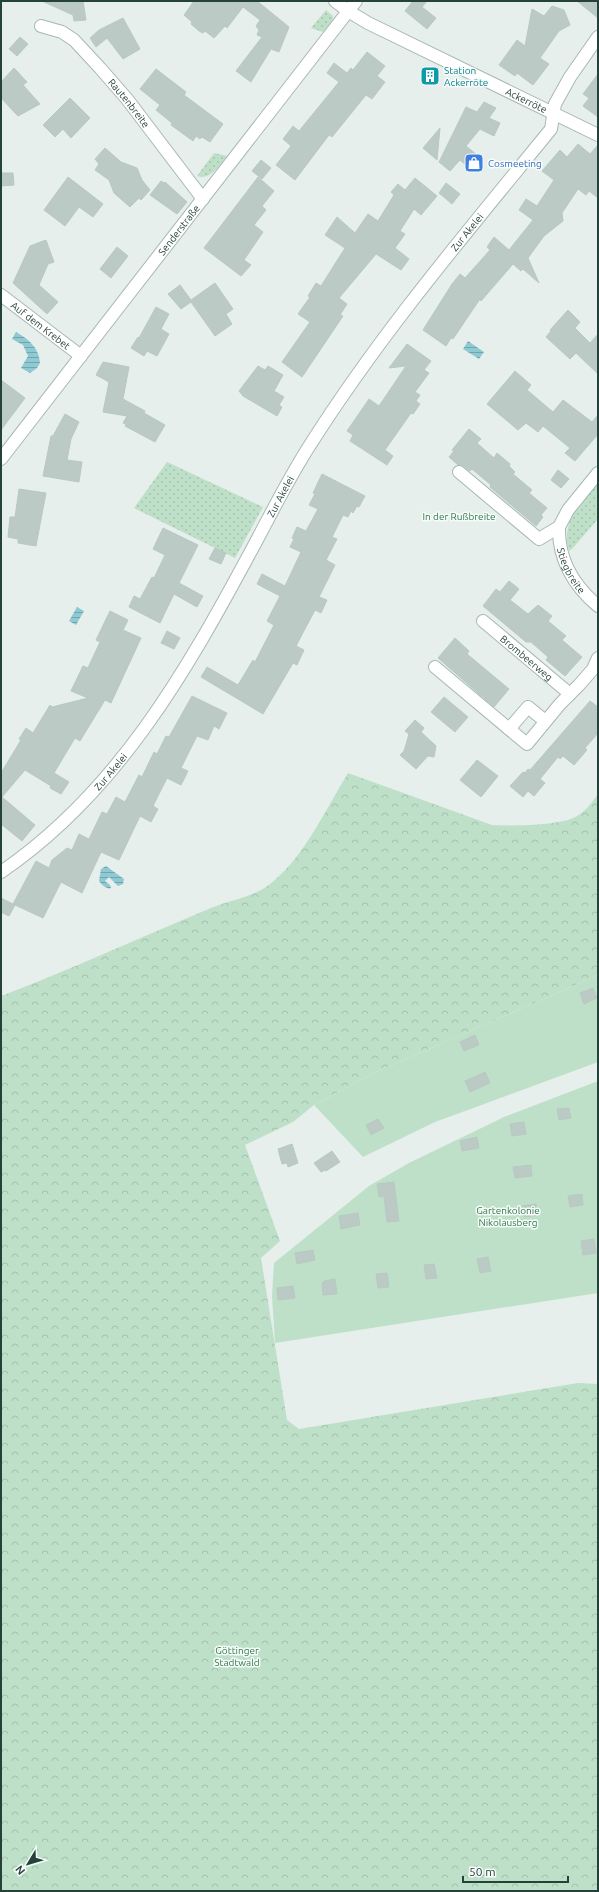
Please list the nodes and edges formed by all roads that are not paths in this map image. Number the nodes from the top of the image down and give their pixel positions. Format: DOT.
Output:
graph roads {
  1 [pos="335,1"];
  2 [pos="356,1"];
  3 [pos="348,11"];
  4 [pos="41,26"];
  5 [pos="598,37"];
  6 [pos="552,113"];
  7 [pos="598,135"];
  8 [pos="203,199"];
  9 [pos="1,295"];
  10 [pos="81,356"];
  11 [pos="1,459"];
  12 [pos="459,472"];
  13 [pos="598,473"];
  14 [pos="559,527"];
  15 [pos="598,606"];
  16 [pos="483,621"];
  17 [pos="598,658"];
  18 [pos="435,667"];
  19 [pos="570,694"];
  20 [pos="545,721"];
  21 [pos="509,729"];
  22 [pos="1,872"];
  1 -- 3 [label="street, Ackerröte"];
  2 -- 3 [label="street, Senderstraße"];
  3 -- 6 [label="street, Ackerröte"];
  3 -- 8 [label="street, Senderstraße"];
  4 -- 8 [label="street, Rautenbreite"];
  5 -- 6 [label="street, Zur Akelei"];
  6 -- 7 [label="street, Ackerröte"];
  6 -- 22 [label="street, Zur Akelei"];
  8 -- 10 [label="street, Senderstraße"];
  9 -- 10 [label="street, Auf dem Krebet"];
  10 -- 11 [label="street, Senderstraße"];
  12 -- 14 [label="street"];
  13 -- 14 [label="street"];
  14 -- 15 [label="street, Stiegbreite"];
  16 -- 19 [label="street, Brombeerweg"];
  17 -- 19 [label="street"];
  18 -- 21 [label="street"];
  19 -- 20 [label="street"];
  20 -- 21 [label="street"];
  20 -- 21 [label="street"];
}
